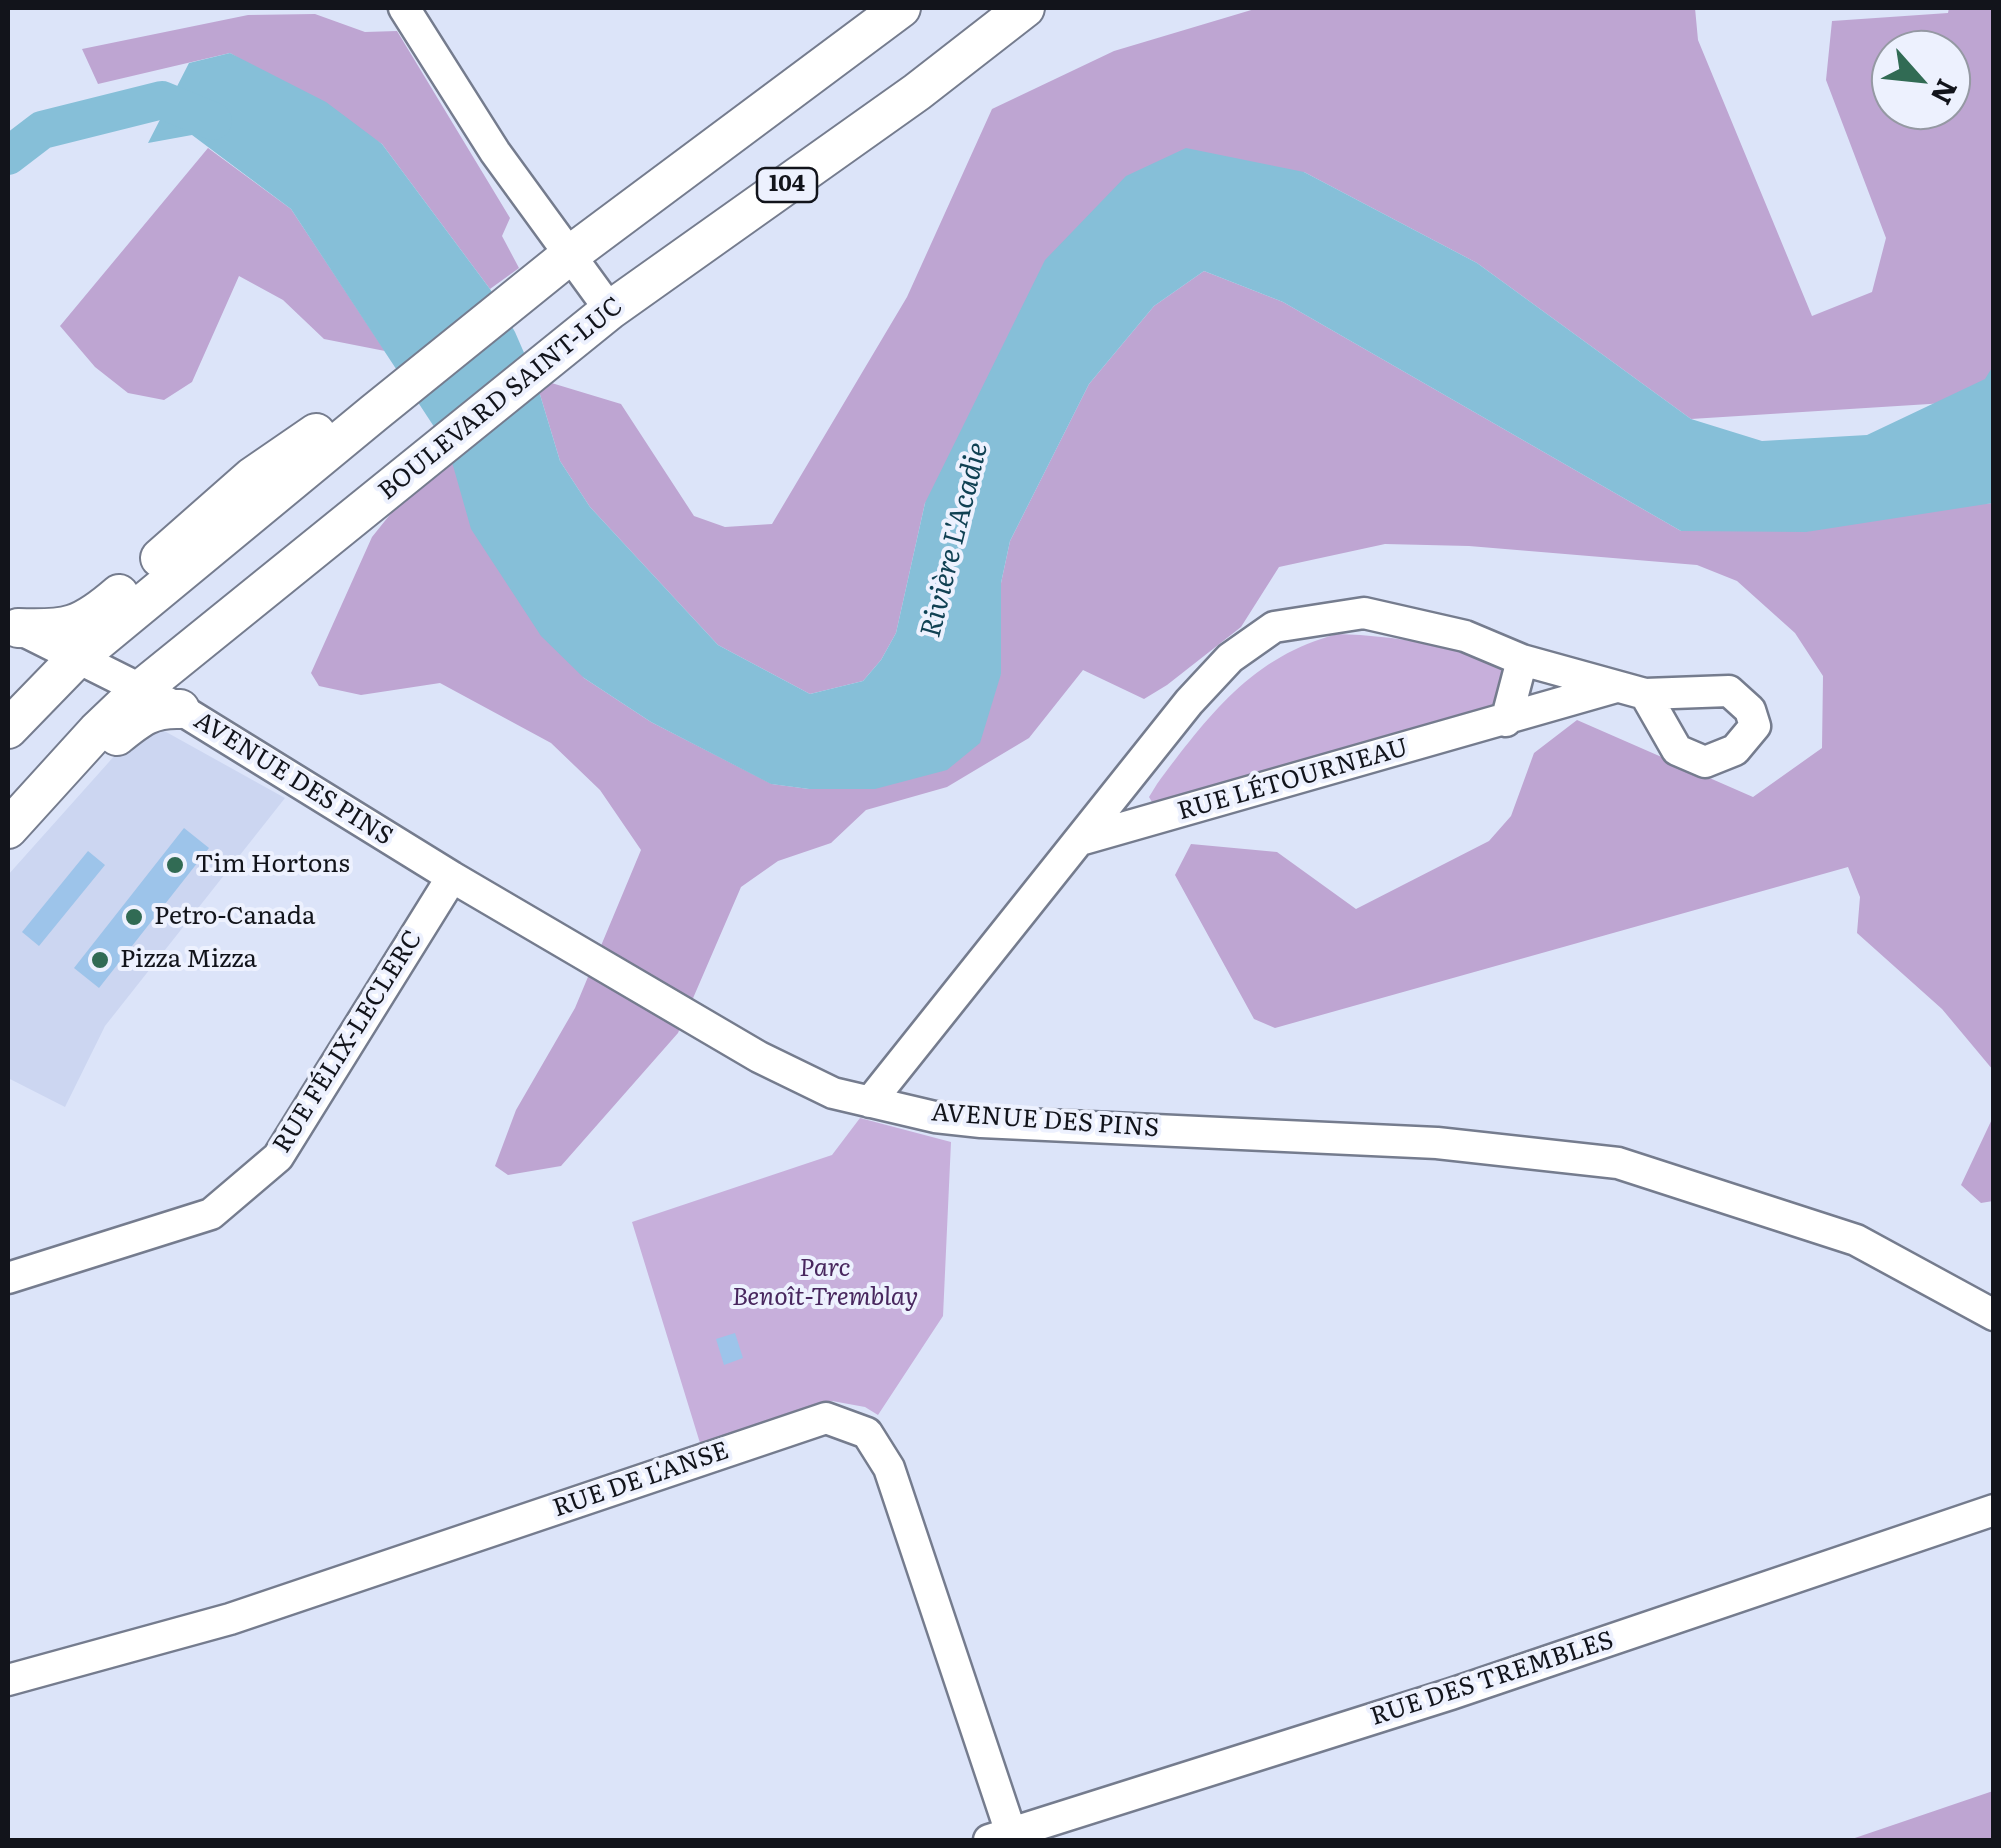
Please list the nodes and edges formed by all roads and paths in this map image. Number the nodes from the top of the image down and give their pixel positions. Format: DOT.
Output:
graph roads {
  1 [pos="404,8"];
  2 [pos="901,8"];
  3 [pos="1026,8"];
  4 [pos="571,254"];
  5 [pos="610,310"];
  6 [pos="374,413"];
  7 [pos="13,624"];
  8 [pos="1522,660"];
  9 [pos="108,675"];
  10 [pos="180,709"];
  11 [pos="1506,720"];
  12 [pos="8,729"];
  13 [pos="8,797"];
  14 [pos="8,829"];
  15 [pos="1080,840"];
  16 [pos="8,856"];
  17 [pos="452,878"];
  18 [pos="870,1102"];
  19 [pos="8,1278"];
  20 [pos="1994,1314"];
  21 [pos="1994,1510"];
  22 [pos="8,1680"];
  23 [pos="1000,1837"];
  1 -- 4 [label="street"];
  2 -- 4 [label="main road"];
  3 -- 5 [label="main road, BOULEVARD SAINT-LUC / 104"];
  4 -- 5 [label="street"];
  4 -- 6 [label="main road"];
  5 -- 9 [label="main road, BOULEVARD SAINT-LUC / 104"];
  6 -- 7 [label="main road"];
  6 -- 9 [label="main road"];
  7 -- 9 [label="street, AVENUE DES PINS"];
  8 -- 11 [label="street"];
  8 -- 11 [label="street, RUE LÉTOURNEAU"];
  8 -- 15 [label="street, RUE LÉTOURNEAU"];
  9 -- 10 [label="street, AVENUE DES PINS"];
  9 -- 12 [label="main road, BOULEVARD SAINT-LUC / 104"];
  9 -- 13 [label="main road"];
  9 -- 14 [label="main road, BOULEVARD SAINT-LUC / 104"];
  10 -- 16 [label="main road"];
  10 -- 17 [label="street, AVENUE DES PINS"];
  11 -- 15 [label="street, RUE LÉTOURNEAU"];
  15 -- 18 [label="street, RUE LÉTOURNEAU"];
  17 -- 18 [label="street, AVENUE DES PINS"];
  17 -- 19 [label="street, RUE FÉLIX-LECLERC"];
  18 -- 20 [label="street, AVENUE DES PINS"];
  21 -- 23 [label="street, RUE DES TREMBLES"];
  22 -- 23 [label="street, RUE DE L'ANSE"];
}
